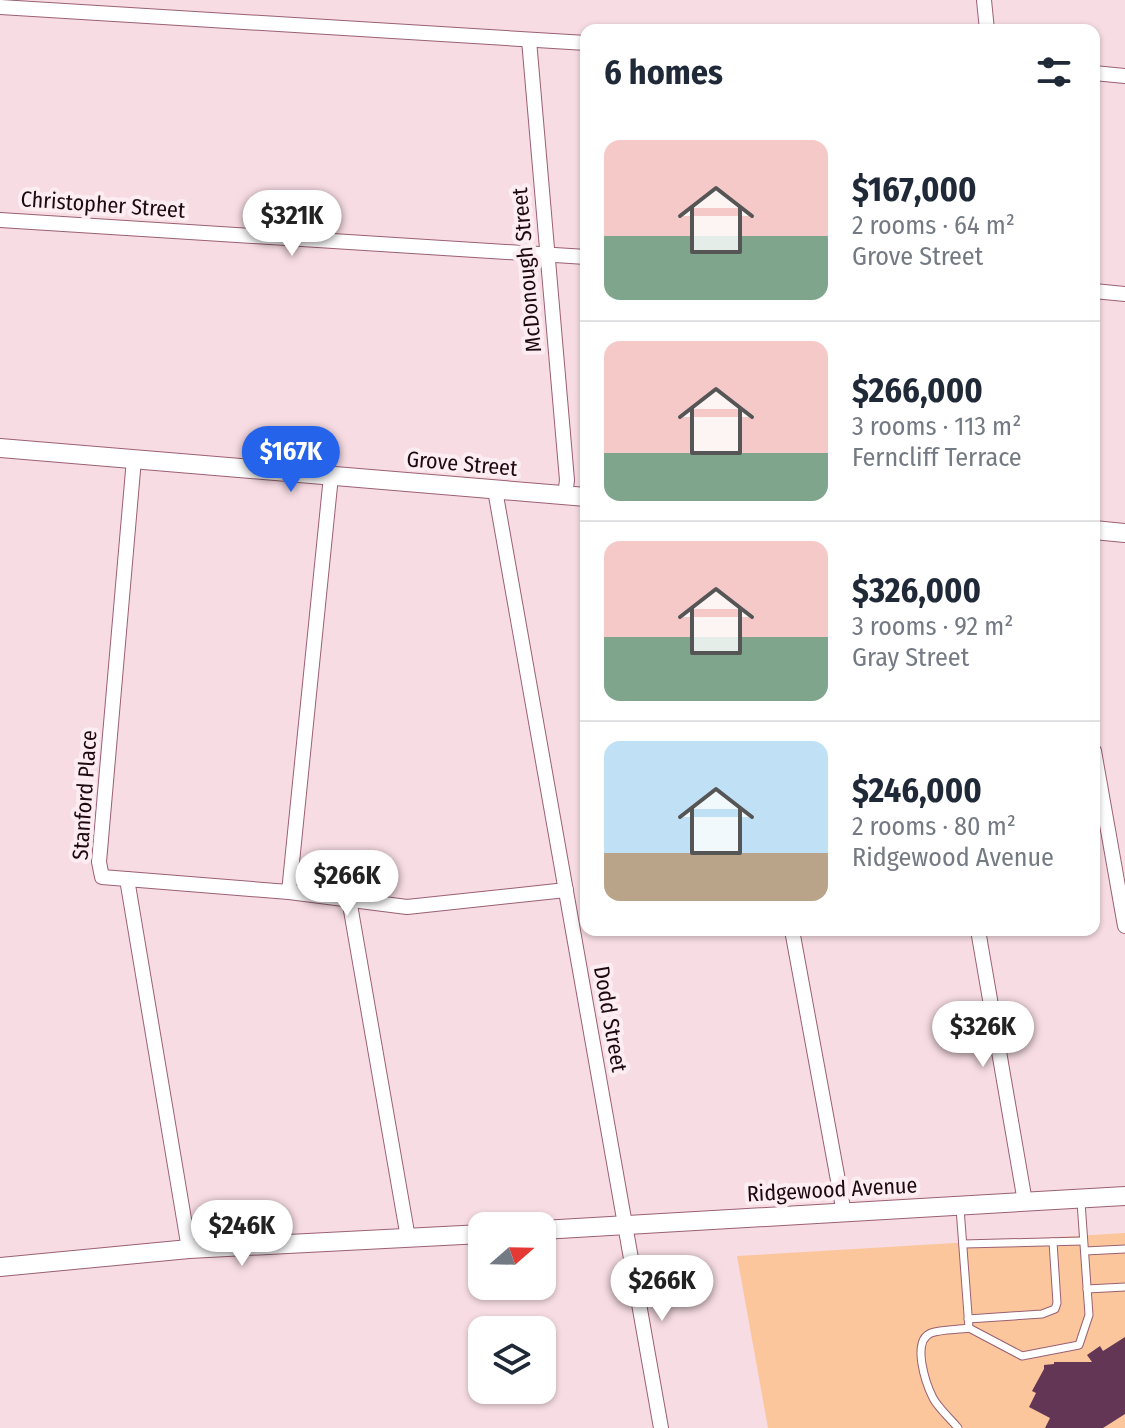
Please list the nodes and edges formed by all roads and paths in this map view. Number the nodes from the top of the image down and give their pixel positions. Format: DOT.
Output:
graph roads {
  1 [pos="984,0"];
  2 [pos="0,7"];
  3 [pos="986,24"];
  4 [pos="529,40"];
  5 [pos="580,43"];
  6 [pos="1100,74"];
  7 [pos="1125,76"];
  8 [pos="0,220"];
  9 [pos="546,255"];
  10 [pos="580,257"];
  11 [pos="1100,292"];
  12 [pos="1125,294"];
  13 [pos="0,448"];
  14 [pos="134,459"];
  15 [pos="331,476"];
  16 [pos="495,490"];
  17 [pos="565,496"];
  18 [pos="580,497"];
  19 [pos="1100,531"];
  20 [pos="1125,533"];
  21 [pos="1100,785"];
  22 [pos="127,879"];
  23 [pos="566,890"];
  24 [pos="289,892"];
  25 [pos="349,899"];
  26 [pos="1125,926"];
  27 [pos="793,936"];
  28 [pos="979,936"];
  29 [pos="1125,1196"];
  30 [pos="1080,1199"];
  31 [pos="1025,1202"];
  32 [pos="960,1206"];
  33 [pos="844,1213"];
  34 [pos="626,1225"];
  35 [pos="556,1229"];
  36 [pos="468,1235"];
  37 [pos="408,1238"];
  38 [pos="1083,1241"];
  39 [pos="1053,1242"];
  40 [pos="963,1244"];
  41 [pos="189,1249"];
  42 [pos="1125,1249"];
  43 [pos="1085,1251"];
  44 [pos="0,1267"];
  45 [pos="1125,1287"];
  46 [pos="1087,1289"];
  47 [pos="969,1324"];
  48 [pos="661,1428"];
  49 [pos="958,1428"];
  1 -- 3 [label="street"];
  2 -- 4 [label="street"];
  4 -- 5 [label="street"];
  4 -- 9 [label="street, McDonough Street"];
  6 -- 7 [label="street"];
  8 -- 9 [label="street, Christopher Street"];
  9 -- 10 [label="street, Christopher Street"];
  9 -- 17 [label="street, McDonough Street"];
  11 -- 12 [label="street"];
  13 -- 14 [label="street, Grove Street"];
  14 -- 15 [label="street, Grove Street"];
  14 -- 22 [label="street, Stanford Place"];
  15 -- 16 [label="street, Grove Street"];
  15 -- 24 [label="street"];
  16 -- 17 [label="street, Grove Street"];
  16 -- 23 [label="street, Dodd Street"];
  17 -- 18 [label="street, Grove Street"];
  19 -- 20 [label="street"];
  21 -- 26 [label="street"];
  22 -- 24 [label="street"];
  22 -- 41 [label="street"];
  23 -- 25 [label="street"];
  23 -- 34 [label="street, Dodd Street"];
  24 -- 25 [label="street"];
  25 -- 37 [label="street"];
  27 -- 33 [label="street"];
  28 -- 31 [label="street"];
  29 -- 30 [label="street, Ridgewood Avenue"];
  30 -- 31 [label="street, Ridgewood Avenue"];
  30 -- 38 [label="lane"];
  31 -- 32 [label="street, Ridgewood Avenue"];
  32 -- 33 [label="street, Ridgewood Avenue"];
  32 -- 40 [label="lane"];
  33 -- 34 [label="street, Ridgewood Avenue"];
  34 -- 35 [label="street, Ridgewood Avenue"];
  34 -- 48 [label="street, Dodd Street"];
  36 -- 37 [label="street"];
  37 -- 41 [label="street"];
  38 -- 39 [label="lane"];
  38 -- 43 [label="lane"];
  39 -- 40 [label="lane"];
  39 -- 47 [label="lane"];
  40 -- 47 [label="lane"];
  41 -- 44 [label="street"];
  42 -- 43 [label="lane"];
  43 -- 46 [label="lane"];
  45 -- 46 [label="lane"];
  46 -- 47 [label="lane"];
  47 -- 49 [label="lane"];
}
